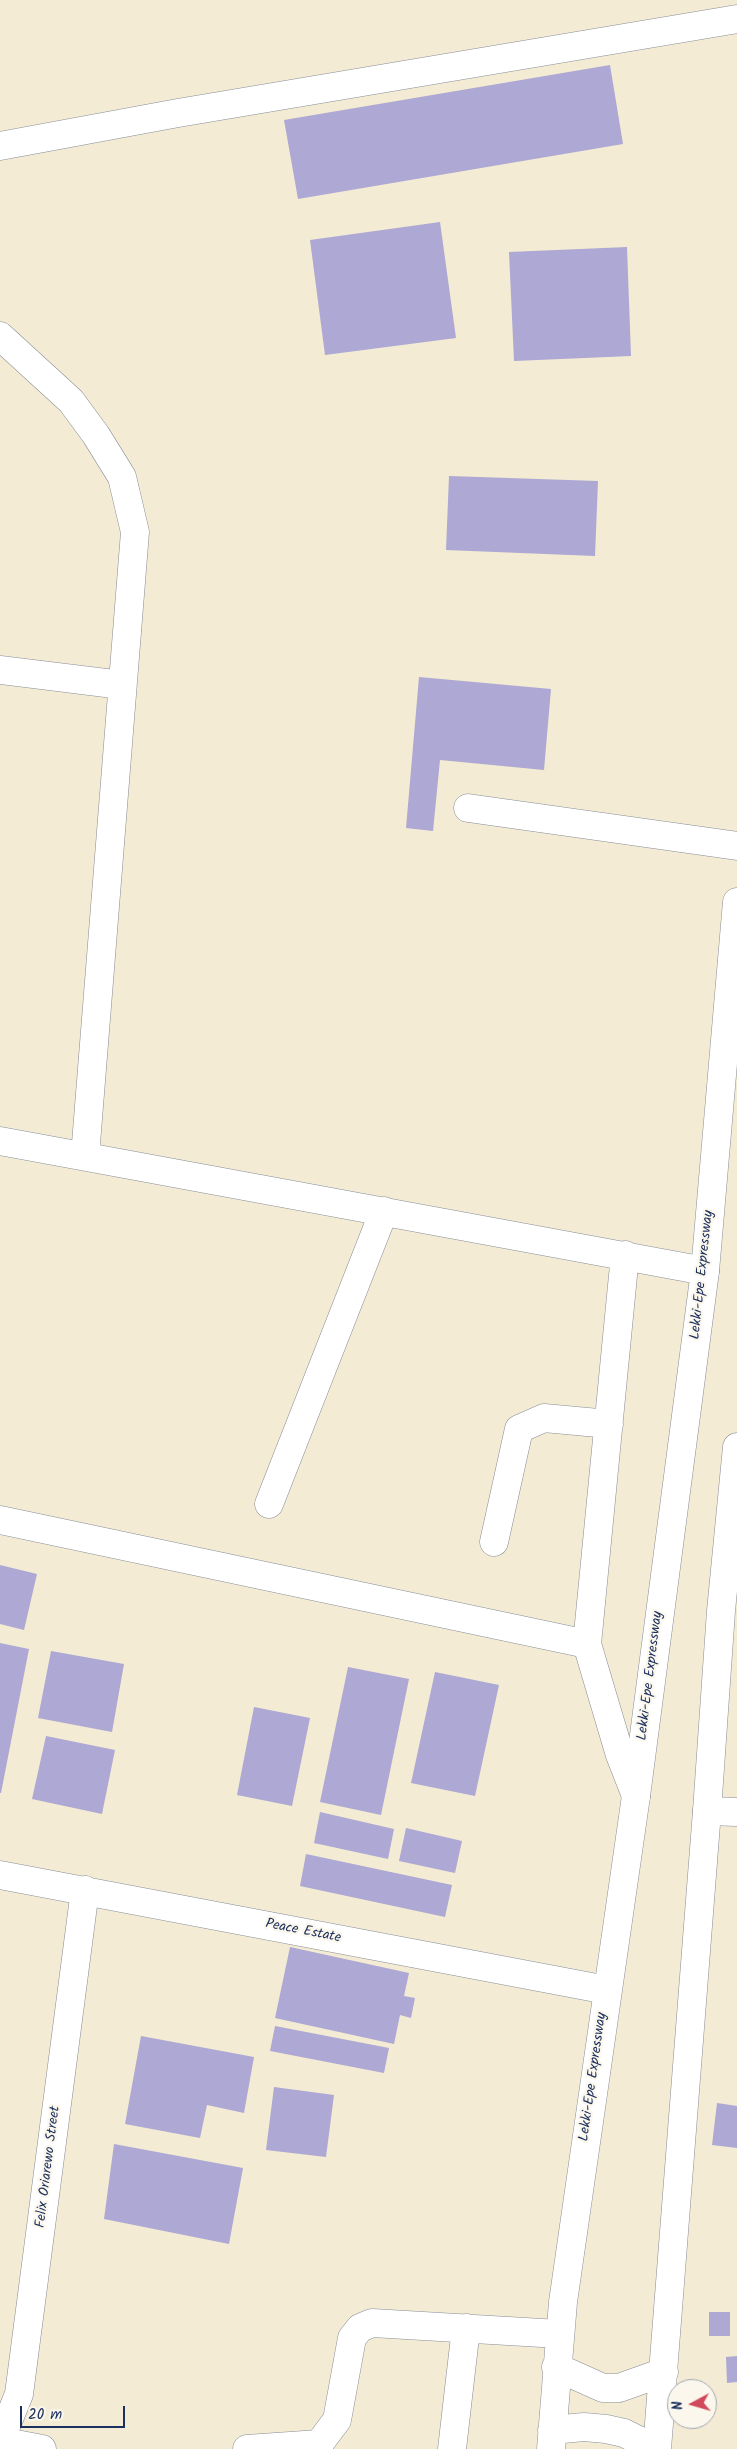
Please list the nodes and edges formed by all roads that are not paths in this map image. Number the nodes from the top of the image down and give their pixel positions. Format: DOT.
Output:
graph roads {
  1 [pos="737,19"];
  2 [pos="0,146"];
  3 [pos="0,336"];
  4 [pos="0,670"];
  5 [pos="122,685"];
  6 [pos="468,808"];
  7 [pos="737,846"];
  8 [pos="737,902"];
  9 [pos="0,1141"];
  10 [pos="85,1156"];
  11 [pos="384,1211"];
  12 [pos="625,1255"];
  13 [pos="705,1271"];
  14 [pos="609,1424"];
  15 [pos="737,1447"];
  16 [pos="270,1504"];
  17 [pos="0,1520"];
  18 [pos="494,1542"];
  19 [pos="587,1644"];
  20 [pos="636,1796"];
  21 [pos="707,1811"];
  22 [pos="737,1812"];
  23 [pos="0,1875"];
  24 [pos="85,1890"];
  25 [pos="607,1990"];
  26 [pos="466,2328"];
  27 [pos="559,2334"];
  28 [pos="556,2367"];
  29 [pos="664,2372"];
  30 [pos="551,2440"];
  31 [pos="0,2441"];
  32 [pos="42,2449"];
  33 [pos="247,2449"];
  34 [pos="452,2449"];
  35 [pos="656,2449"];
  1 -- 2 [label="main road"];
  3 -- 5 [label="main road"];
  4 -- 5 [label="main road"];
  5 -- 10 [label="main road"];
  6 -- 7 [label="main road"];
  8 -- 13 [label="main road, Lekki-Epe Expressway"];
  9 -- 10 [label="main road"];
  10 -- 11 [label="main road"];
  11 -- 12 [label="main road"];
  11 -- 16 [label="main road"];
  12 -- 13 [label="main road"];
  12 -- 14 [label="main road"];
  13 -- 20 [label="main road, Lekki-Epe Expressway"];
  14 -- 18 [label="main road"];
  14 -- 19 [label="main road"];
  15 -- 21 [label="main road"];
  17 -- 19 [label="main road"];
  19 -- 20 [label="main road"];
  20 -- 25 [label="main road, Lekki-Epe Expressway"];
  21 -- 22 [label="main road"];
  21 -- 29 [label="main road"];
  23 -- 24 [label="main road, Peace Estate"];
  24 -- 25 [label="main road, Peace Estate"];
  24 -- 31 [label="main road, Felix Oriarewo Street"];
  25 -- 27 [label="main road, Lekki-Epe Expressway"];
  26 -- 27 [label="main road"];
  26 -- 33 [label="main road"];
  26 -- 34 [label="main road"];
  27 -- 28 [label="main road, Lekki-Epe Expressway"];
  28 -- 29 [label="main road"];
  28 -- 30 [label="main road, Lekki-Epe Expressway"];
  29 -- 35 [label="main road"];
  30 -- 35 [label="main road"];
  31 -- 32 [label="main road"];
}
